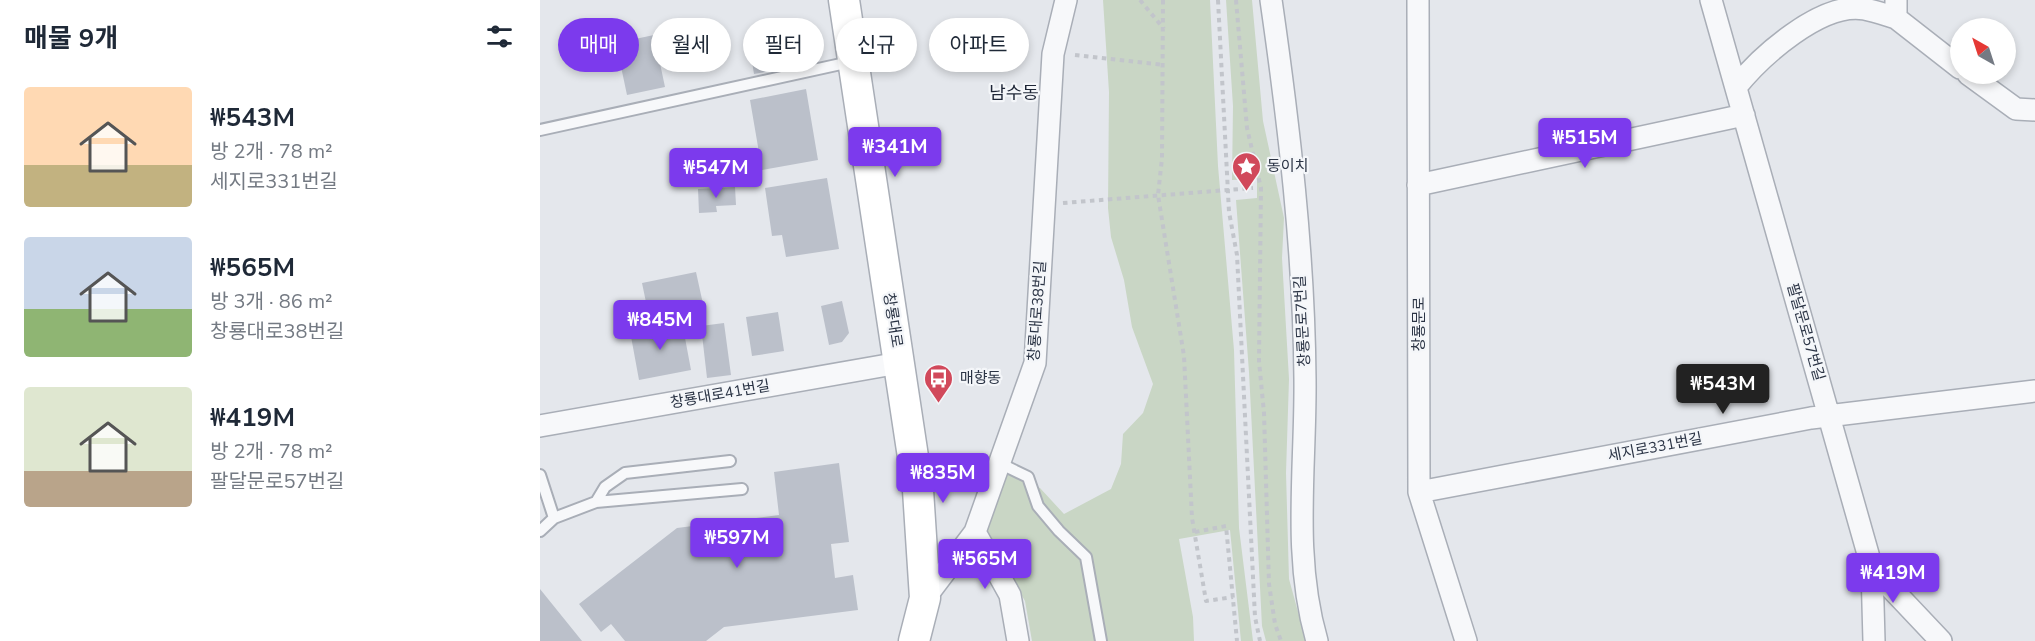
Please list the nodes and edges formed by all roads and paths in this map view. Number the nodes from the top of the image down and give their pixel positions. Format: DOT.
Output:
graph roads {
  1 [pos="844,0"];
  2 [pos="1066,0"];
  3 [pos="1140,0"];
  4 [pos="1163,0"];
  5 [pos="1218,0"];
  6 [pos="1236,0"];
  7 [pos="1271,0"];
  8 [pos="1418,0"];
  9 [pos="1711,0"];
  10 [pos="1896,9"];
  11 [pos="846,18"];
  12 [pos="1164,29"];
  13 [pos="1053,54"];
  14 [pos="1950,59"];
  15 [pos="836,65"];
  16 [pos="1164,65"];
  17 [pos="854,72"];
  18 [pos="1982,84"];
  19 [pos="1736,87"];
  20 [pos="2035,110"];
  21 [pos="1744,115"];
  22 [pos="540,130"];
  23 [pos="1418,185"];
  24 [pos="1253,188"];
  25 [pos="1228,190"];
  26 [pos="1158,195"];
  27 [pos="1044,204"];
  28 [pos="899,363"];
  29 [pos="2035,391"];
  30 [pos="1830,416"];
  31 [pos="540,426"];
  32 [pos="730,461"];
  33 [pos="999,463"];
  34 [pos="540,475"];
  35 [pos="742,489"];
  36 [pos="1419,492"];
  37 [pos="596,502"];
  38 [pos="554,518"];
  39 [pos="540,531"];
  40 [pos="975,532"];
  41 [pos="1195,532"];
  42 [pos="1872,568"];
  43 [pos="1233,597"];
  44 [pos="925,598"];
  45 [pos="914,641"];
  46 [pos="1018,641"];
  47 [pos="1101,641"];
  48 [pos="1237,641"];
  49 [pos="1260,641"];
  50 [pos="1281,641"];
  51 [pos="1317,641"];
  52 [pos="1466,641"];
  53 [pos="1874,641"];
  54 [pos="1941,641"];
  1 -- 11 [label="street, 창룡대로"];
  2 -- 13 [label="street, 창룡대로38번길"];
  3 -- 12 [label="path"];
  4 -- 12 [label="path"];
  5 -- 25 [label="path"];
  6 -- 50 [label="path"];
  7 -- 51 [label="street, 창룡문로7번길"];
  8 -- 23 [label="street, 창룡문로"];
  9 -- 19 [label="street, 팔달문로57번길"];
  10 -- 14 [label="street"];
  10 -- 19 [label="street"];
  12 -- 16 [label="path"];
  13 -- 16 [label="path"];
  13 -- 27 [label="street, 창룡대로38번길"];
  15 -- 22 [label="lane"];
  16 -- 26 [label="path"];
  17 -- 28 [label="street, 창룡대로"];
  18 -- 20 [label="street"];
  19 -- 21 [label="street, 팔달문로57번길"];
  21 -- 23 [label="street"];
  21 -- 30 [label="street, 팔달문로57번길"];
  23 -- 36 [label="street, 창룡문로"];
  24 -- 25 [label="path"];
  25 -- 26 [label="path"];
  25 -- 49 [label="path"];
  26 -- 27 [label="path"];
  26 -- 41 [label="path"];
  27 -- 33 [label="street, 창룡대로38번길"];
  28 -- 31 [label="street, 창룡대로41번길"];
  28 -- 44 [label="street, 창룡대로"];
  29 -- 30 [label="street, 세지로331번길"];
  30 -- 36 [label="street, 세지로331번길"];
  30 -- 42 [label="street, 팔달문로57번길"];
  32 -- 37 [label="lane"];
  33 -- 40 [label="street, 창룡대로38번길"];
  33 -- 47 [label="lane"];
  34 -- 38 [label="lane"];
  35 -- 37 [label="lane"];
  36 -- 52 [label="street, 창룡문로"];
  37 -- 38 [label="lane"];
  38 -- 39 [label="lane"];
  40 -- 44 [label="street, 창룡대로38번길"];
  40 -- 46 [label="street"];
  41 -- 43 [label="path"];
  41 -- 43 [label="path"];
  42 -- 53 [label="street"];
  42 -- 54 [label="street, 팔달문로57번길"];
  43 -- 48 [label="path"];
  44 -- 45 [label="street, 창룡대로"];
}
